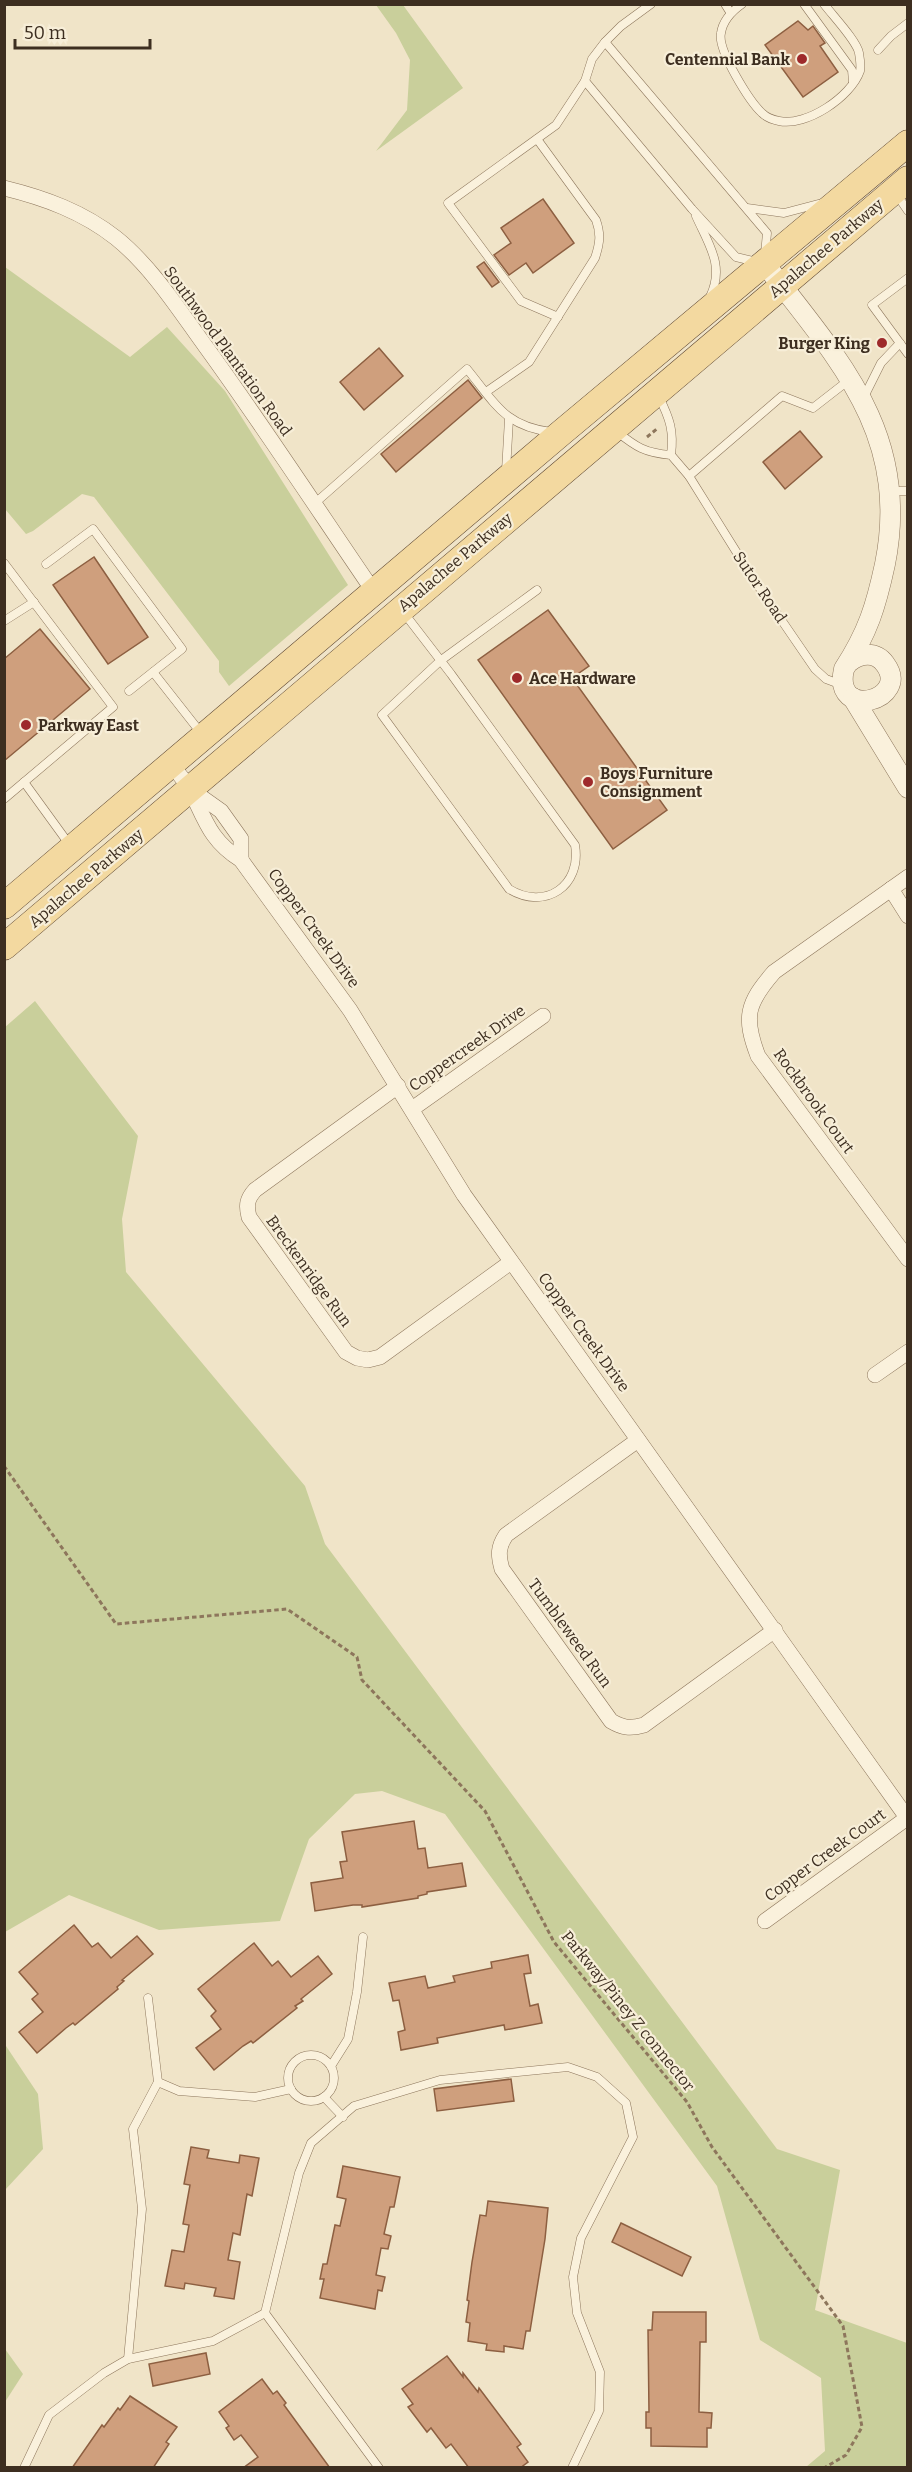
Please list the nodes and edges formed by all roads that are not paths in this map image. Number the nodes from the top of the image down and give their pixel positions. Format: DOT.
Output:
graph roads {
  1 [pos="651,4"];
  2 [pos="724,4"];
  3 [pos="742,4"];
  4 [pos="804,4"];
  5 [pos="825,4"];
  6 [pos="730,12"];
  7 [pos="908,23"];
  8 [pos="605,42"];
  9 [pos="878,50"];
  10 [pos="585,81"];
  11 [pos="854,84"];
  12 [pos="537,139"];
  13 [pos="908,143"];
  14 [pos="4,188"];
  15 [pos="903,194"];
  16 [pos="848,195"];
  17 [pos="747,208"];
  18 [pos="692,209"];
  19 [pos="765,264"];
  20 [pos="908,278"];
  21 [pos="782,286"];
  22 [pos="558,317"];
  23 [pos="700,318"];
  24 [pos="900,343"];
  25 [pos="908,354"];
  26 [pos="850,379"];
  27 [pos="486,392"];
  28 [pos="657,392"];
  29 [pos="862,400"];
  30 [pos="509,419"];
  31 [pos="613,429"];
  32 [pos="561,433"];
  33 [pos="671,455"];
  34 [pos="689,476"];
  35 [pos="506,480"];
  36 [pos="899,491"];
  37 [pos="314,504"];
  38 [pos="4,563"];
  39 [pos="46,564"];
  40 [pos="406,565"];
  41 [pos="537,590"];
  42 [pos="374,592"];
  43 [pos="879,593"];
  44 [pos="34,602"];
  45 [pos="400,609"];
  46 [pos="4,621"];
  47 [pos="368,637"];
  48 [pos="440,661"];
  49 [pos="849,662"];
  50 [pos="885,664"];
  51 [pos="153,672"];
  52 [pos="129,691"];
  53 [pos="848,691"];
  54 [pos="883,694"];
  55 [pos="204,736"];
  56 [pos="878,737"];
  57 [pos="171,764"];
  58 [pos="24,783"];
  59 [pos="908,788"];
  60 [pos="190,789"];
  61 [pos="4,799"];
  62 [pos="72,848"];
  63 [pos="908,877"];
  64 [pos="891,889"];
  65 [pos="4,906"];
  66 [pos="908,916"];
  67 [pos="4,947"];
  68 [pos="543,1016"];
  69 [pos="398,1086"];
  70 [pos="412,1109"];
  71 [pos="908,1259"];
  72 [pos="511,1262"];
  73 [pos="908,1352"];
  74 [pos="875,1375"];
  75 [pos="638,1440"];
  76 [pos="775,1630"];
  77 [pos="907,1818"];
  78 [pos="765,1921"];
  79 [pos="363,1937"];
  80 [pos="148,1998"];
  81 [pos="331,2066"];
  82 [pos="158,2082"];
  83 [pos="291,2089"];
  84 [pos="324,2097"];
  85 [pos="343,2117"];
  86 [pos="265,2313"];
  87 [pos="128,2359"];
  88 [pos="24,2468"];
  89 [pos="379,2468"];
  90 [pos="572,2468"];
  1 -- 8 [label="lane"];
  2 -- 6 [label="lane"];
  3 -- 6 [label="lane"];
  4 -- 11 [label="lane"];
  5 -- 11 [label="lane"];
  6 -- 11 [label="lane"];
  7 -- 9 [label="lane"];
  8 -- 10 [label="lane"];
  8 -- 17 [label="lane"];
  10 -- 12 [label="lane"];
  10 -- 18 [label="lane"];
  12 -- 22 [label="lane"];
  12 -- 22 [label="lane"];
  13 -- 16 [label="main road, Apalachee Parkway"];
  14 -- 37 [label="street, Southwood Plantation Road"];
  15 -- 21 [label="main road, Apalachee Parkway"];
  16 -- 17 [label="lane"];
  16 -- 19 [label="main road, Apalachee Parkway"];
  17 -- 19 [label="lane"];
  18 -- 19 [label="lane"];
  18 -- 23 [label="lane"];
  19 -- 21 [label="street"];
  19 -- 23 [label="main road, Apalachee Parkway"];
  20 -- 24 [label="lane"];
  21 -- 26 [label="street"];
  21 -- 28 [label="main road, Apalachee Parkway"];
  22 -- 27 [label="lane"];
  23 -- 32 [label="main road, Apalachee Parkway"];
  24 -- 25 [label="lane"];
  24 -- 29 [label="lane"];
  26 -- 29 [label="street"];
  26 -- 34 [label="lane"];
  27 -- 30 [label="lane"];
  27 -- 37 [label="lane"];
  28 -- 31 [label="main road, Apalachee Parkway"];
  28 -- 33 [label="lane"];
  29 -- 36 [label="street"];
  30 -- 32 [label="lane"];
  30 -- 35 [label="lane"];
  31 -- 33 [label="lane"];
  31 -- 45 [label="main road, Apalachee Parkway"];
  32 -- 35 [label="main road, Apalachee Parkway"];
  33 -- 34 [label="lane, Sutor Road"];
  34 -- 53 [label="lane, Sutor Road"];
  35 -- 40 [label="main road, Apalachee Parkway"];
  36 -- 43 [label="street"];
  37 -- 42 [label="street, Southwood Plantation Road"];
  38 -- 44 [label="lane"];
  39 -- 51 [label="lane"];
  40 -- 42 [label="main road, Apalachee Parkway"];
  40 -- 45 [label="main road"];
  41 -- 48 [label="lane"];
  42 -- 47 [label="main road"];
  42 -- 55 [label="main road, Apalachee Parkway"];
  43 -- 49 [label="street"];
  43 -- 50 [label="street"];
  44 -- 46 [label="lane"];
  44 -- 58 [label="lane"];
  45 -- 47 [label="main road, Apalachee Parkway"];
  45 -- 48 [label="lane"];
  47 -- 60 [label="main road, Apalachee Parkway"];
  48 -- 48 [label="lane"];
  49 -- 50 [label="street"];
  49 -- 53 [label="street"];
  50 -- 54 [label="street"];
  51 -- 52 [label="lane"];
  51 -- 55 [label="lane"];
  53 -- 54 [label="street"];
  53 -- 56 [label="street"];
  54 -- 56 [label="street"];
  55 -- 57 [label="main road, Apalachee Parkway"];
  56 -- 59 [label="street"];
  57 -- 60 [label="street, Copper Creek Drive"];
  57 -- 62 [label="main road, Apalachee Parkway"];
  58 -- 61 [label="lane"];
  58 -- 62 [label="lane"];
  60 -- 67 [label="main road, Apalachee Parkway"];
  60 -- 69 [label="street, Copper Creek Drive"];
  62 -- 65 [label="main road, Apalachee Parkway"];
  63 -- 64 [label="street, Rockbrook Court"];
  64 -- 66 [label="street"];
  64 -- 71 [label="street, Rockbrook Court"];
  68 -- 70 [label="street, Coppercreek Drive"];
  69 -- 70 [label="street, Copper Creek Drive"];
  69 -- 72 [label="street, Breckenridge Run"];
  70 -- 72 [label="street, Copper Creek Drive"];
  72 -- 75 [label="street, Copper Creek Drive"];
  73 -- 74 [label="street"];
  75 -- 76 [label="street, Copper Creek Drive"];
  75 -- 76 [label="street, Tumbleweed Run"];
  76 -- 77 [label="street, Copper Creek Drive"];
  77 -- 78 [label="street, Copper Creek Court"];
  79 -- 81 [label="lane"];
  80 -- 82 [label="lane"];
  81 -- 83 [label="lane"];
  81 -- 84 [label="lane"];
  82 -- 83 [label="lane"];
  82 -- 87 [label="lane"];
  83 -- 84 [label="lane"];
  84 -- 85 [label="lane"];
  85 -- 86 [label="lane"];
  85 -- 90 [label="lane"];
  86 -- 87 [label="lane"];
  86 -- 89 [label="lane"];
  87 -- 88 [label="lane"];
}
